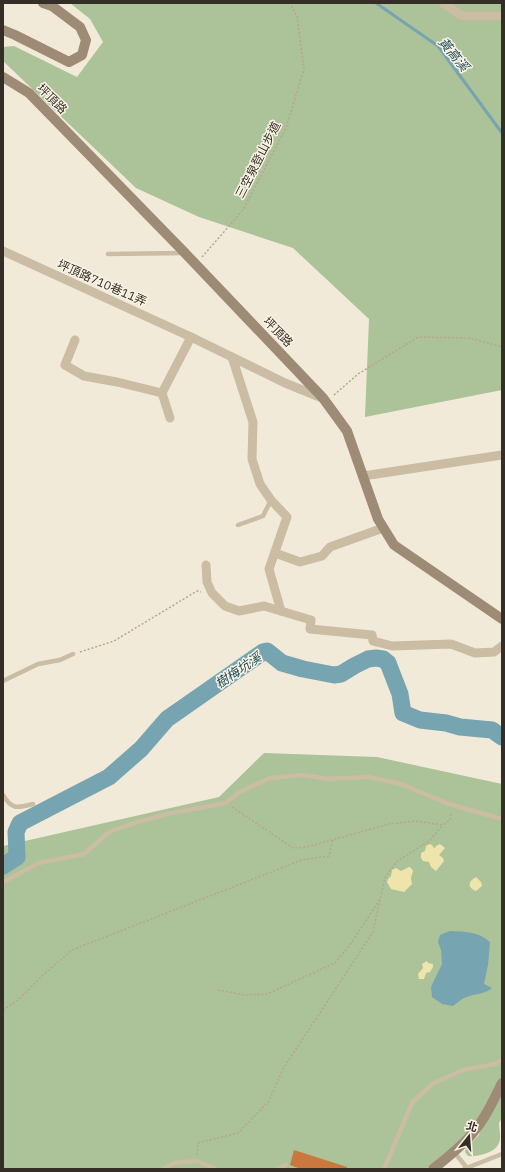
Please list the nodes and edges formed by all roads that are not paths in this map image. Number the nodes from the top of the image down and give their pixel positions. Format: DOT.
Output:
graph roads {
  1 [pos="44,3"];
  2 [pos="443,3"];
  3 [pos="502,16"];
  4 [pos="3,30"];
  5 [pos="3,77"];
  6 [pos="3,251"];
  7 [pos="184,252"];
  8 [pos="108,254"];
  9 [pos="191,337"];
  10 [pos="75,340"];
  11 [pos="232,357"];
  12 [pos="301,375"];
  13 [pos="285,383"];
  14 [pos="162,393"];
  15 [pos="324,400"];
  16 [pos="170,418"];
  17 [pos="502,455"];
  18 [pos="363,476"];
  19 [pos="271,500"];
  20 [pos="238,526"];
  21 [pos="383,528"];
  22 [pos="275,553"];
  23 [pos="206,565"];
  24 [pos="281,611"];
  25 [pos="502,619"];
  26 [pos="502,646"];
  27 [pos="73,654"];
  28 [pos="3,681"];
  29 [pos="3,795"];
  30 [pos="33,804"];
  31 [pos="502,819"];
  32 [pos="3,882"];
  33 [pos="502,1060"];
  34 [pos="502,1083"];
  35 [pos="454,1152"];
  36 [pos="502,1154"];
  37 [pos="286,1165"];
  38 [pos="466,1168"];
  39 [pos="163,1169"];
  40 [pos="216,1169"];
  41 [pos="278,1169"];
  42 [pos="384,1169"];
  43 [pos="433,1169"];
  1 -- 4 [label="street"];
  2 -- 3 [label="street"];
  5 -- 7 [label="street, 坪頂路"];
  6 -- 9 [label="street, 坪頂路710巷11弄"];
  7 -- 8 [label="lane"];
  7 -- 12 [label="street, 坪頂路"];
  9 -- 11 [label="street, 坪頂路710巷11弄"];
  9 -- 14 [label="street"];
  10 -- 14 [label="street"];
  11 -- 13 [label="street, 坪頂路710巷11弄"];
  11 -- 19 [label="street"];
  12 -- 13 [label="street"];
  12 -- 15 [label="street, 坪頂路"];
  13 -- 15 [label="street, 坪頂路710巷11弄"];
  14 -- 16 [label="street"];
  15 -- 18 [label="street, 坪頂路"];
  17 -- 18 [label="street"];
  18 -- 21 [label="street, 坪頂路"];
  19 -- 20 [label="lane"];
  19 -- 22 [label="street"];
  21 -- 22 [label="street"];
  21 -- 25 [label="street, 坪頂路"];
  22 -- 24 [label="street"];
  23 -- 24 [label="street"];
  24 -- 26 [label="street"];
  27 -- 28 [label="lane"];
  29 -- 30 [label="lane"];
  31 -- 32 [label="lane"];
  33 -- 42 [label="lane"];
  34 -- 35 [label="street"];
  35 -- 38 [label="lane"];
  35 -- 43 [label="street"];
  36 -- 38 [label="lane"];
  37 -- 41 [label="lane"];
  39 -- 40 [label="lane"];
}
